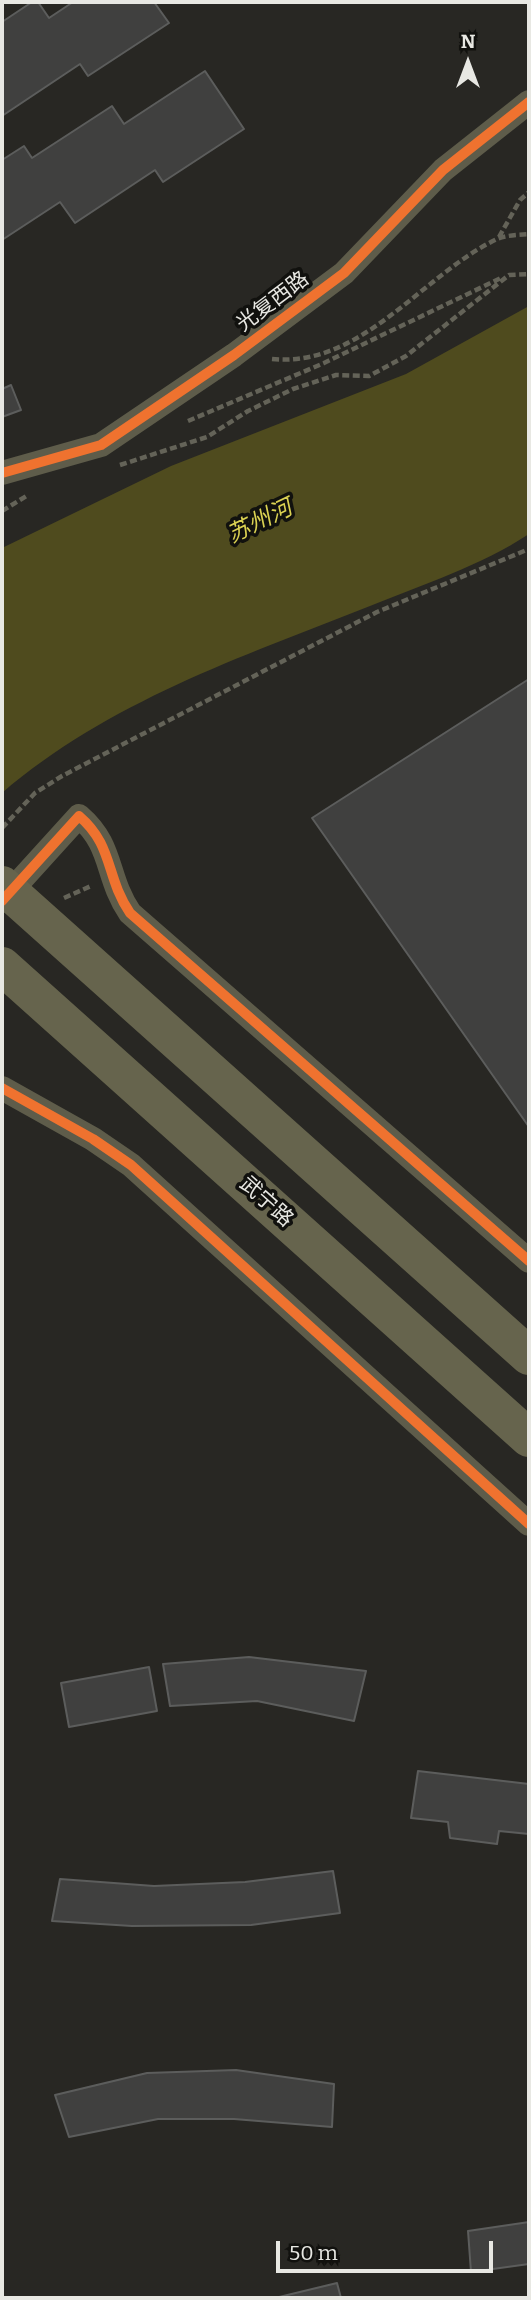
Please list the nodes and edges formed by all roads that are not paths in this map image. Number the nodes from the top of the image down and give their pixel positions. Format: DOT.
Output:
graph roads {
  1 [pos="529,102"];
  2 [pos="2,473"];
  3 [pos="2,885"];
  4 [pos="2,901"];
  5 [pos="2,966"];
  6 [pos="2,1088"];
  7 [pos="529,1261"];
  8 [pos="529,1356"];
  9 [pos="529,1438"];
  10 [pos="529,1524"];
  1 -- 2 [label="street, 光复西路"];
  3 -- 8 [label="main road, bridge"];
  4 -- 7 [label="street"];
  5 -- 9 [label="main road, 武宁路"];
  6 -- 10 [label="street"];
}
